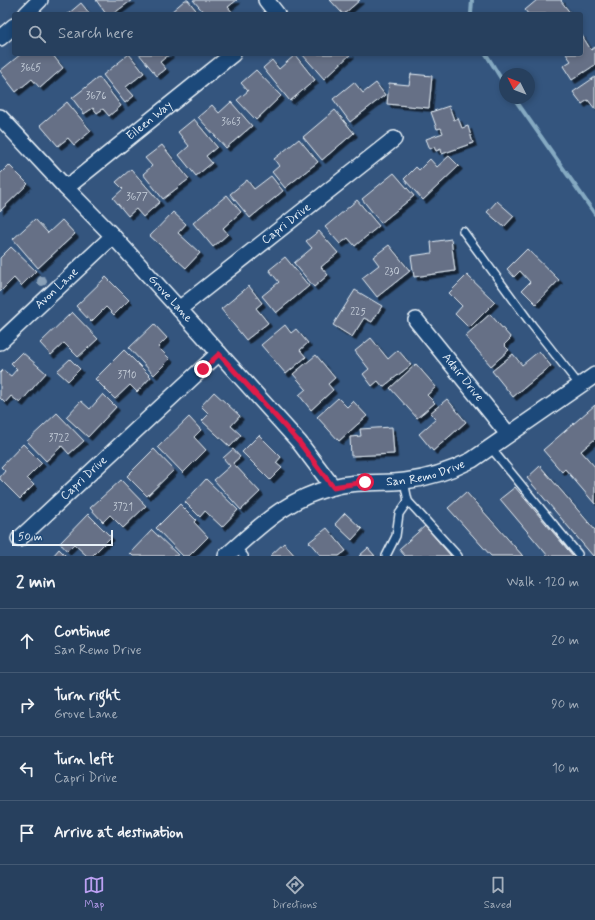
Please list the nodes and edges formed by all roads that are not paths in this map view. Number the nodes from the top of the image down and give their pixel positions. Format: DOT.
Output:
graph roads {
  1 [pos="40,0"];
  2 [pos="266,0"];
  3 [pos="28,12"];
  4 [pos="275,12"];
  5 [pos="12,28"];
  6 [pos="0,38"];
  7 [pos="231,56"];
  8 [pos="1,121"];
  9 [pos="394,139"];
  10 [pos="66,188"];
  11 [pos="463,231"];
  12 [pos="113,236"];
  13 [pos="179,309"];
  14 [pos="416,320"];
  15 [pos="0,342"];
  16 [pos="219,354"];
  17 [pos="595,375"];
  18 [pos="580,386"];
  19 [pos="508,434"];
  20 [pos="490,447"];
  21 [pos="404,481"];
  22 [pos="333,487"];
  23 [pos="408,501"];
  24 [pos="19,539"];
  25 [pos="236,553"];
  26 [pos="578,554"];
  27 [pos="386,556"];
  28 [pos="458,556"];
  1 -- 3 [label="street"];
  2 -- 4 [label="street"];
  5 -- 6 [label="street"];
  7 -- 10 [label="street, Eileen Way"];
  8 -- 10 [label="street, Grove Lane"];
  9 -- 13 [label="street, Capri Drive"];
  10 -- 12 [label="street, Grove Lane"];
  11 -- 18 [label="lane"];
  12 -- 13 [label="street, Grove Lane"];
  12 -- 15 [label="street, Avon Lane"];
  13 -- 16 [label="street, Grove Lane"];
  14 -- 19 [label="street, Adair Drive"];
  16 -- 22 [label="street, Grove Lane"];
  16 -- 24 [label="street, Capri Drive"];
  17 -- 18 [label="street, San Remo Drive"];
  18 -- 19 [label="street, San Remo Drive"];
  19 -- 20 [label="street, San Remo Drive"];
  20 -- 21 [label="street, San Remo Drive"];
  20 -- 26 [label="lane"];
  21 -- 22 [label="street, San Remo Drive"];
  21 -- 23 [label="lane"];
  22 -- 25 [label="street, San Remo Drive"];
  23 -- 27 [label="lane"];
  23 -- 28 [label="lane"];
}
